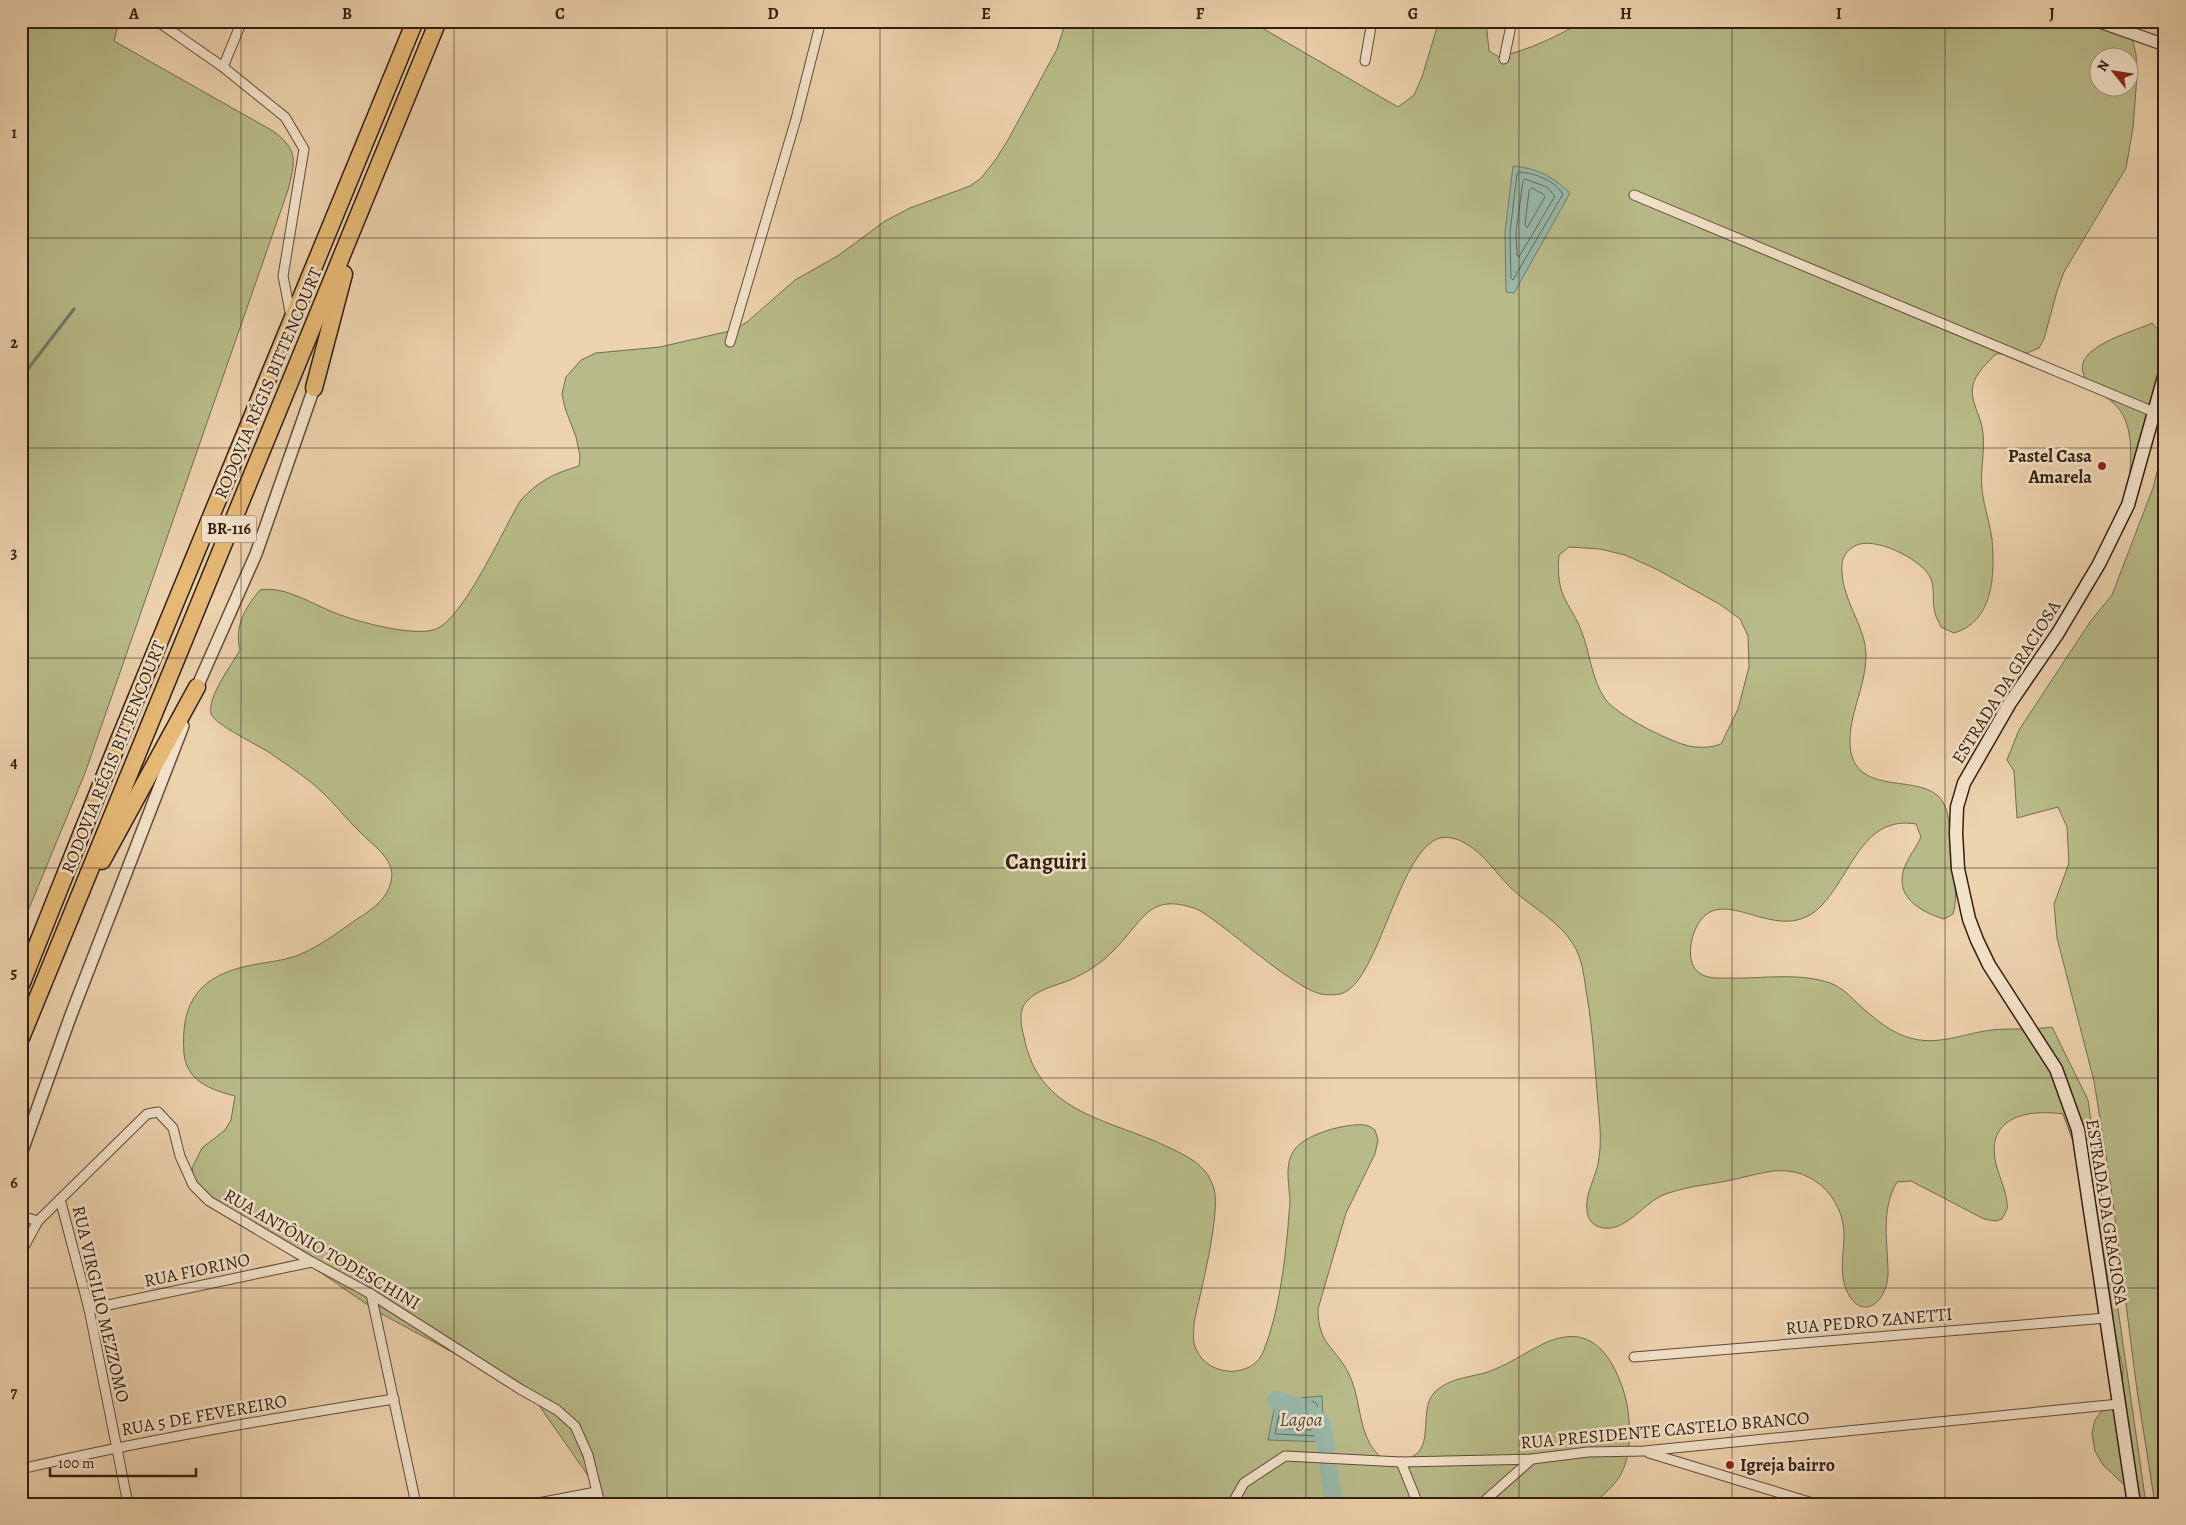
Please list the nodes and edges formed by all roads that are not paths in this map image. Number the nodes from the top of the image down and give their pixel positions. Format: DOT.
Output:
graph roads {
  1 [pos="157,21"];
  2 [pos="242,21"];
  3 [pos="415,21"];
  4 [pos="438,21"];
  5 [pos="822,21"];
  6 [pos="1372,21"];
  7 [pos="1512,21"];
  8 [pos="2097,21"];
  9 [pos="2165,46"];
  10 [pos="1504,59"];
  11 [pos="1365,61"];
  12 [pos="223,67"];
  13 [pos="1634,196"];
  14 [pos="353,230"];
  15 [pos="292,322"];
  16 [pos="730,342"];
  17 [pos="2165,373"];
  18 [pos="314,388"];
  19 [pos="2154,412"];
  20 [pos="197,687"];
  21 [pos="67,924"];
  22 [pos="21,985"];
  23 [pos="21,1038"];
  24 [pos="21,1154"];
  25 [pos="60,1199"];
  26 [pos="21,1216"];
  27 [pos="38,1221"];
  28 [pos="21,1252"];
  29 [pos="312,1262"];
  30 [pos="371,1294"];
  31 [pos="89,1309"];
  32 [pos="2106,1318"];
  33 [pos="1634,1357"];
  34 [pos="394,1399"];
  35 [pos="2119,1404"];
  36 [pos="116,1447"];
  37 [pos="1644,1451"];
  38 [pos="1532,1458"];
  39 [pos="1401,1462"];
  40 [pos="21,1469"];
  41 [pos="596,1492"];
  42 [pos="1788,1499"];
  43 [pos="128,1504"];
  44 [pos="416,1504"];
  45 [pos="533,1504"];
  46 [pos="600,1504"];
  47 [pos="1232,1504"];
  48 [pos="1418,1504"];
  49 [pos="1481,1504"];
  50 [pos="1816,1504"];
  51 [pos="2134,1504"];
  1 -- 12 [label="street"];
  2 -- 12 [label="street"];
  3 -- 15 [label="highway, RODOVIA RÉGIS BITTENCOURT / BR-116"];
  4 -- 14 [label="highway, RODOVIA RÉGIS BITTENCOURT / BR-116"];
  5 -- 16 [label="street"];
  6 -- 11 [label="street"];
  7 -- 10 [label="street"];
  8 -- 9 [label="street"];
  12 -- 15 [label="street"];
  13 -- 19 [label="street"];
  14 -- 18 [label="highway"];
  14 -- 21 [label="highway, RODOVIA RÉGIS BITTENCOURT / BR-116"];
  15 -- 22 [label="highway, RODOVIA RÉGIS BITTENCOURT / BR-116"];
  17 -- 19 [label="main road, ESTRADA DA GRACIOSA"];
  18 -- 20 [label="street"];
  19 -- 32 [label="main road, ESTRADA DA GRACIOSA"];
  20 -- 21 [label="highway"];
  20 -- 24 [label="street"];
  21 -- 23 [label="highway, RODOVIA RÉGIS BITTENCOURT / BR-116"];
  25 -- 27 [label="street, RUA ANTÔNIO TODESCHINI"];
  25 -- 29 [label="street, RUA ANTÔNIO TODESCHINI"];
  25 -- 31 [label="street, RUA VIRGILIO MEZZOMO"];
  26 -- 27 [label="street"];
  27 -- 28 [label="street, RUA ANTÔNIO TODESCHINI"];
  29 -- 30 [label="street, RUA ANTÔNIO TODESCHINI"];
  29 -- 31 [label="street, RUA FIORINO"];
  30 -- 34 [label="street"];
  30 -- 41 [label="street, RUA ANTÔNIO TODESCHINI"];
  31 -- 36 [label="street, RUA VIRGILIO MEZZOMO"];
  32 -- 33 [label="street, RUA PEDRO ZANETTI"];
  32 -- 35 [label="main road, ESTRADA DA GRACIOSA"];
  34 -- 36 [label="street, RUA 5 DE FEVEREIRO"];
  34 -- 44 [label="street"];
  35 -- 37 [label="street, RUA PRESIDENTE CASTELO BRANCO"];
  35 -- 51 [label="main road, ESTRADA DA GRACIOSA"];
  36 -- 40 [label="street, RUA 5 DE FEVEREIRO"];
  36 -- 43 [label="street, RUA VIRGILIO MEZZOMO"];
  37 -- 38 [label="street, RUA PRESIDENTE CASTELO BRANCO"];
  37 -- 42 [label="street"];
  38 -- 39 [label="street, RUA PRESIDENTE CASTELO BRANCO"];
  38 -- 49 [label="street"];
  39 -- 47 [label="street, RUA PRESIDENTE CASTELO BRANCO"];
  39 -- 48 [label="street"];
  41 -- 45 [label="street"];
  41 -- 46 [label="street, RUA ANTÔNIO TODESCHINI"];
  42 -- 50 [label="street"];
}
